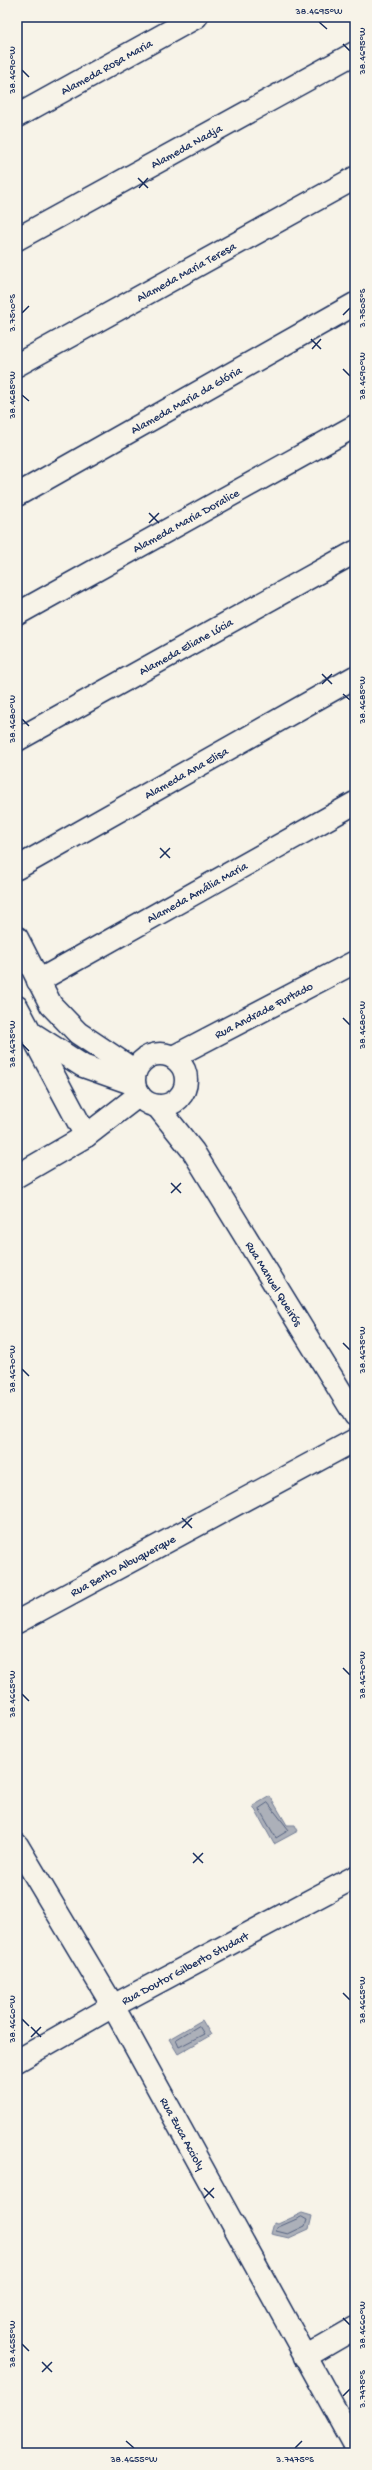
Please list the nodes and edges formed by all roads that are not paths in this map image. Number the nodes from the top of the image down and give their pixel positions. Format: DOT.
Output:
graph roads {
  1 [pos="196,17"];
  2 [pos="355,52"];
  3 [pos="17,116"];
  4 [pos="355,178"];
  5 [pos="17,239"];
  6 [pos="355,304"];
  7 [pos="17,365"];
  8 [pos="355,426"];
  9 [pos="17,495"];
  10 [pos="355,552"];
  11 [pos="17,614"];
  12 [pos="355,677"];
  13 [pos="17,740"];
  14 [pos="355,803"];
  15 [pos="17,868"];
  16 [pos="17,938"];
  17 [pos="355,962"];
  18 [pos="38,982"];
  19 [pos="17,1007"];
  20 [pos="32,1034"];
  21 [pos="172,1057"];
  22 [pos="141,1089"];
  23 [pos="178,1098"];
  24 [pos="86,1136"];
  25 [pos="193,1151"];
  26 [pos="17,1176"];
  27 [pos="355,1415"];
  28 [pos="355,1440"];
  29 [pos="17,1622"];
  30 [pos="17,1845"];
  31 [pos="355,1877"];
  32 [pos="113,2006"];
  33 [pos="17,2061"];
  34 [pos="355,2328"];
  35 [pos="305,2357"];
  36 [pos="355,2446"];
  1 -- 3 [label="street, Alameda Rosa Maria"];
  2 -- 5 [label="street, Alameda Nadja"];
  4 -- 7 [label="street, Alameda Maria Teresa"];
  6 -- 9 [label="street, Alameda Maria da Glória"];
  8 -- 11 [label="street, Alameda Maria Doralice"];
  10 -- 13 [label="street, Alameda Eliane Lúcia"];
  12 -- 15 [label="street, Alameda Ana Elisa"];
  14 -- 18 [label="street, Alameda Amália Maria"];
  16 -- 18 [label="street"];
  17 -- 21 [label="street, Rua Andrade Furtado"];
  18 -- 22 [label="street"];
  19 -- 20 [label="street"];
  20 -- 22 [label="street"];
  20 -- 24 [label="street"];
  21 -- 22 [label="street"];
  21 -- 23 [label="street"];
  22 -- 23 [label="street"];
  22 -- 24 [label="street"];
  22 -- 25 [label="street, Rua Manuel Queirós"];
  23 -- 25 [label="street, Rua Manuel Queirós"];
  24 -- 26 [label="street"];
  25 -- 27 [label="street, Rua Manuel Queirós"];
  28 -- 29 [label="street, Rua Bento Albuquerque"];
  30 -- 32 [label="street, Rua Zuca Accioly"];
  31 -- 32 [label="street, Rua Doutor Gilberto Studart"];
  32 -- 33 [label="street, Rua Doutor Gilberto Studart"];
  32 -- 35 [label="street, Rua Zuca Accioly"];
  34 -- 35 [label="street"];
  35 -- 36 [label="street, Rua Zuca Accioly"];
}
